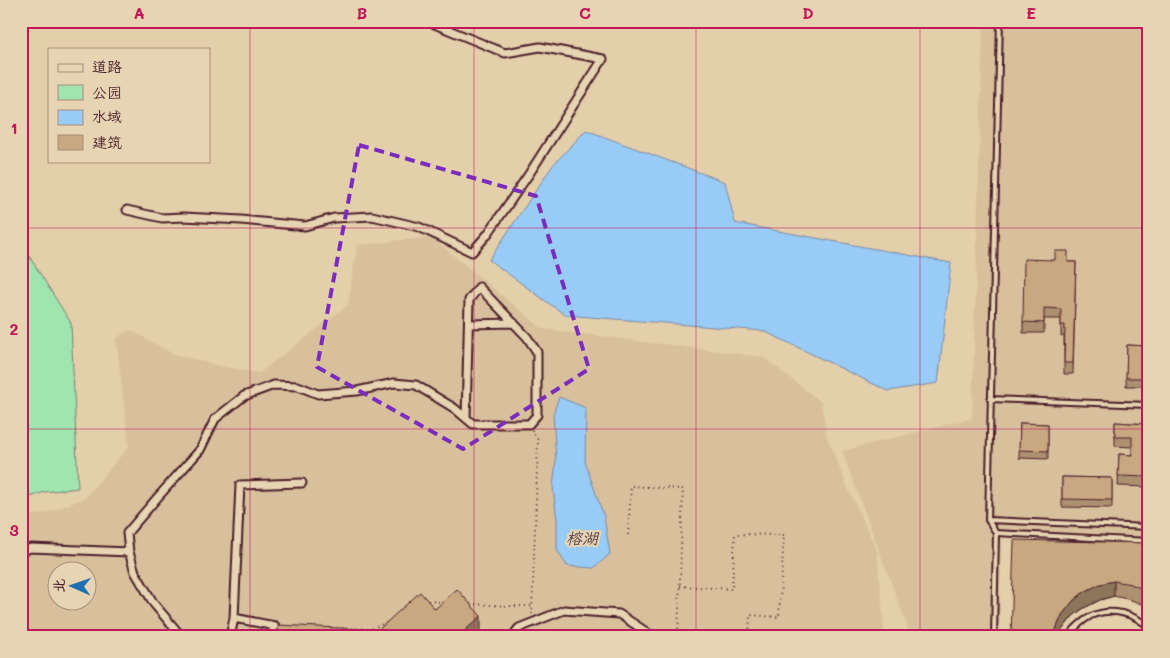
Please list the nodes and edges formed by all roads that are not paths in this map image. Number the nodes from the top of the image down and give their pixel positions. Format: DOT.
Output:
graph roads {
  1 [pos="427,21"];
  2 [pos="1000,21"];
  3 [pos="127,210"];
  4 [pos="514,323"];
  5 [pos="469,324"];
  6 [pos="990,399"];
  7 [pos="1149,406"];
  8 [pos="466,418"];
  9 [pos="302,483"];
  10 [pos="988,520"];
  11 [pos="1149,527"];
  12 [pos="996,533"];
  13 [pos="1149,541"];
  14 [pos="21,551"];
  15 [pos="129,552"];
  16 [pos="234,618"];
  17 [pos="1149,628"];
  18 [pos="182,637"];
  19 [pos="230,637"];
  20 [pos="270,637"];
  21 [pos="512,637"];
  22 [pos="654,637"];
  23 [pos="994,637"];
  24 [pos="1067,637"];
  1 -- 3 [label="street"];
  2 -- 6 [label="lane"];
  4 -- 5 [label="street"];
  4 -- 5 [label="street"];
  4 -- 8 [label="street"];
  5 -- 8 [label="street"];
  6 -- 7 [label="lane"];
  6 -- 10 [label="lane"];
  8 -- 15 [label="street"];
  9 -- 16 [label="street"];
  10 -- 11 [label="lane"];
  10 -- 12 [label="lane"];
  12 -- 13 [label="lane"];
  12 -- 23 [label="lane"];
  14 -- 15 [label="street"];
  15 -- 18 [label="street"];
  16 -- 19 [label="street"];
  16 -- 20 [label="street"];
  17 -- 24 [label="lane"];
  21 -- 22 [label="street"];
}
